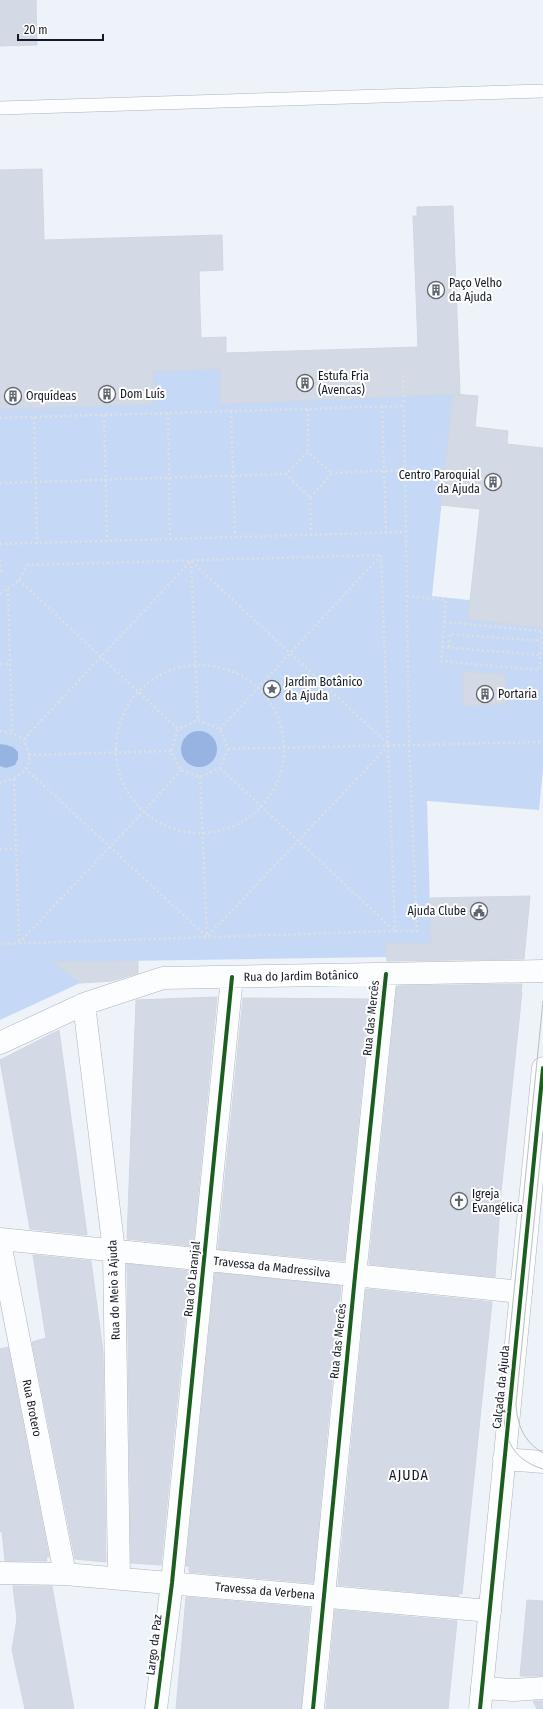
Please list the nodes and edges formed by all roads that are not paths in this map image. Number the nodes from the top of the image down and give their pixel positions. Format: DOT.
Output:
graph roads {
  1 [pos="543,90"];
  2 [pos="0,108"];
  3 [pos="543,972"];
  4 [pos="386,974"];
  5 [pos="232,977"];
  6 [pos="84,1004"];
  7 [pos="0,1043"];
  8 [pos="543,1068"];
  9 [pos="0,1239"];
  10 [pos="0,1243"];
  11 [pos="114,1251"];
  12 [pos="204,1260"];
  13 [pos="354,1276"];
  14 [pos="521,1292"];
  15 [pos="504,1459"];
  16 [pos="543,1462"];
  17 [pos="0,1573"];
  18 [pos="65,1574"];
  19 [pos="119,1578"];
  20 [pos="172,1583"];
  21 [pos="323,1596"];
  22 [pos="490,1611"];
  23 [pos="543,1688"];
  24 [pos="481,1698"];
  25 [pos="156,1709"];
  26 [pos="313,1709"];
  1 -- 2 [label="lane"];
  3 -- 4 [label="street, Rua do Jardim Botânico"];
  4 -- 5 [label="street, Rua do Jardim Botânico"];
  4 -- 13 [label="street, Rua das Mercês"];
  5 -- 6 [label="street, Rua do Jardim Botânico"];
  5 -- 12 [label="street, Rua do Laranjal"];
  6 -- 7 [label="street, Rua do Jardim Botânico"];
  6 -- 11 [label="street, Rua do Meio à Ajuda"];
  8 -- 14 [label="street, Calçada da Ajuda"];
  9 -- 11 [label="street, Travessa da Madressilva"];
  10 -- 18 [label="street, Rua Brotero"];
  11 -- 12 [label="street, Travessa da Madressilva"];
  11 -- 19 [label="street, Rua do Meio à Ajuda"];
  12 -- 13 [label="street, Travessa da Madressilva"];
  12 -- 20 [label="street, Rua do Laranjal"];
  13 -- 14 [label="street, Travessa da Madressilva"];
  13 -- 21 [label="street, Rua das Mercês"];
  14 -- 15 [label="street, Calçada da Ajuda"];
  15 -- 16 [label="street"];
  15 -- 22 [label="street, Calçada da Ajuda"];
  17 -- 18 [label="street, Travessa da Verbena"];
  18 -- 19 [label="street, Travessa da Verbena"];
  19 -- 20 [label="street, Travessa da Verbena"];
  20 -- 21 [label="street, Travessa da Verbena"];
  20 -- 25 [label="street, Largo da Paz"];
  21 -- 22 [label="street, Travessa da Verbena"];
  21 -- 26 [label="street, Rua das Mercês"];
  22 -- 24 [label="street, Calçada da Ajuda"];
  23 -- 24 [label="street"];
}
